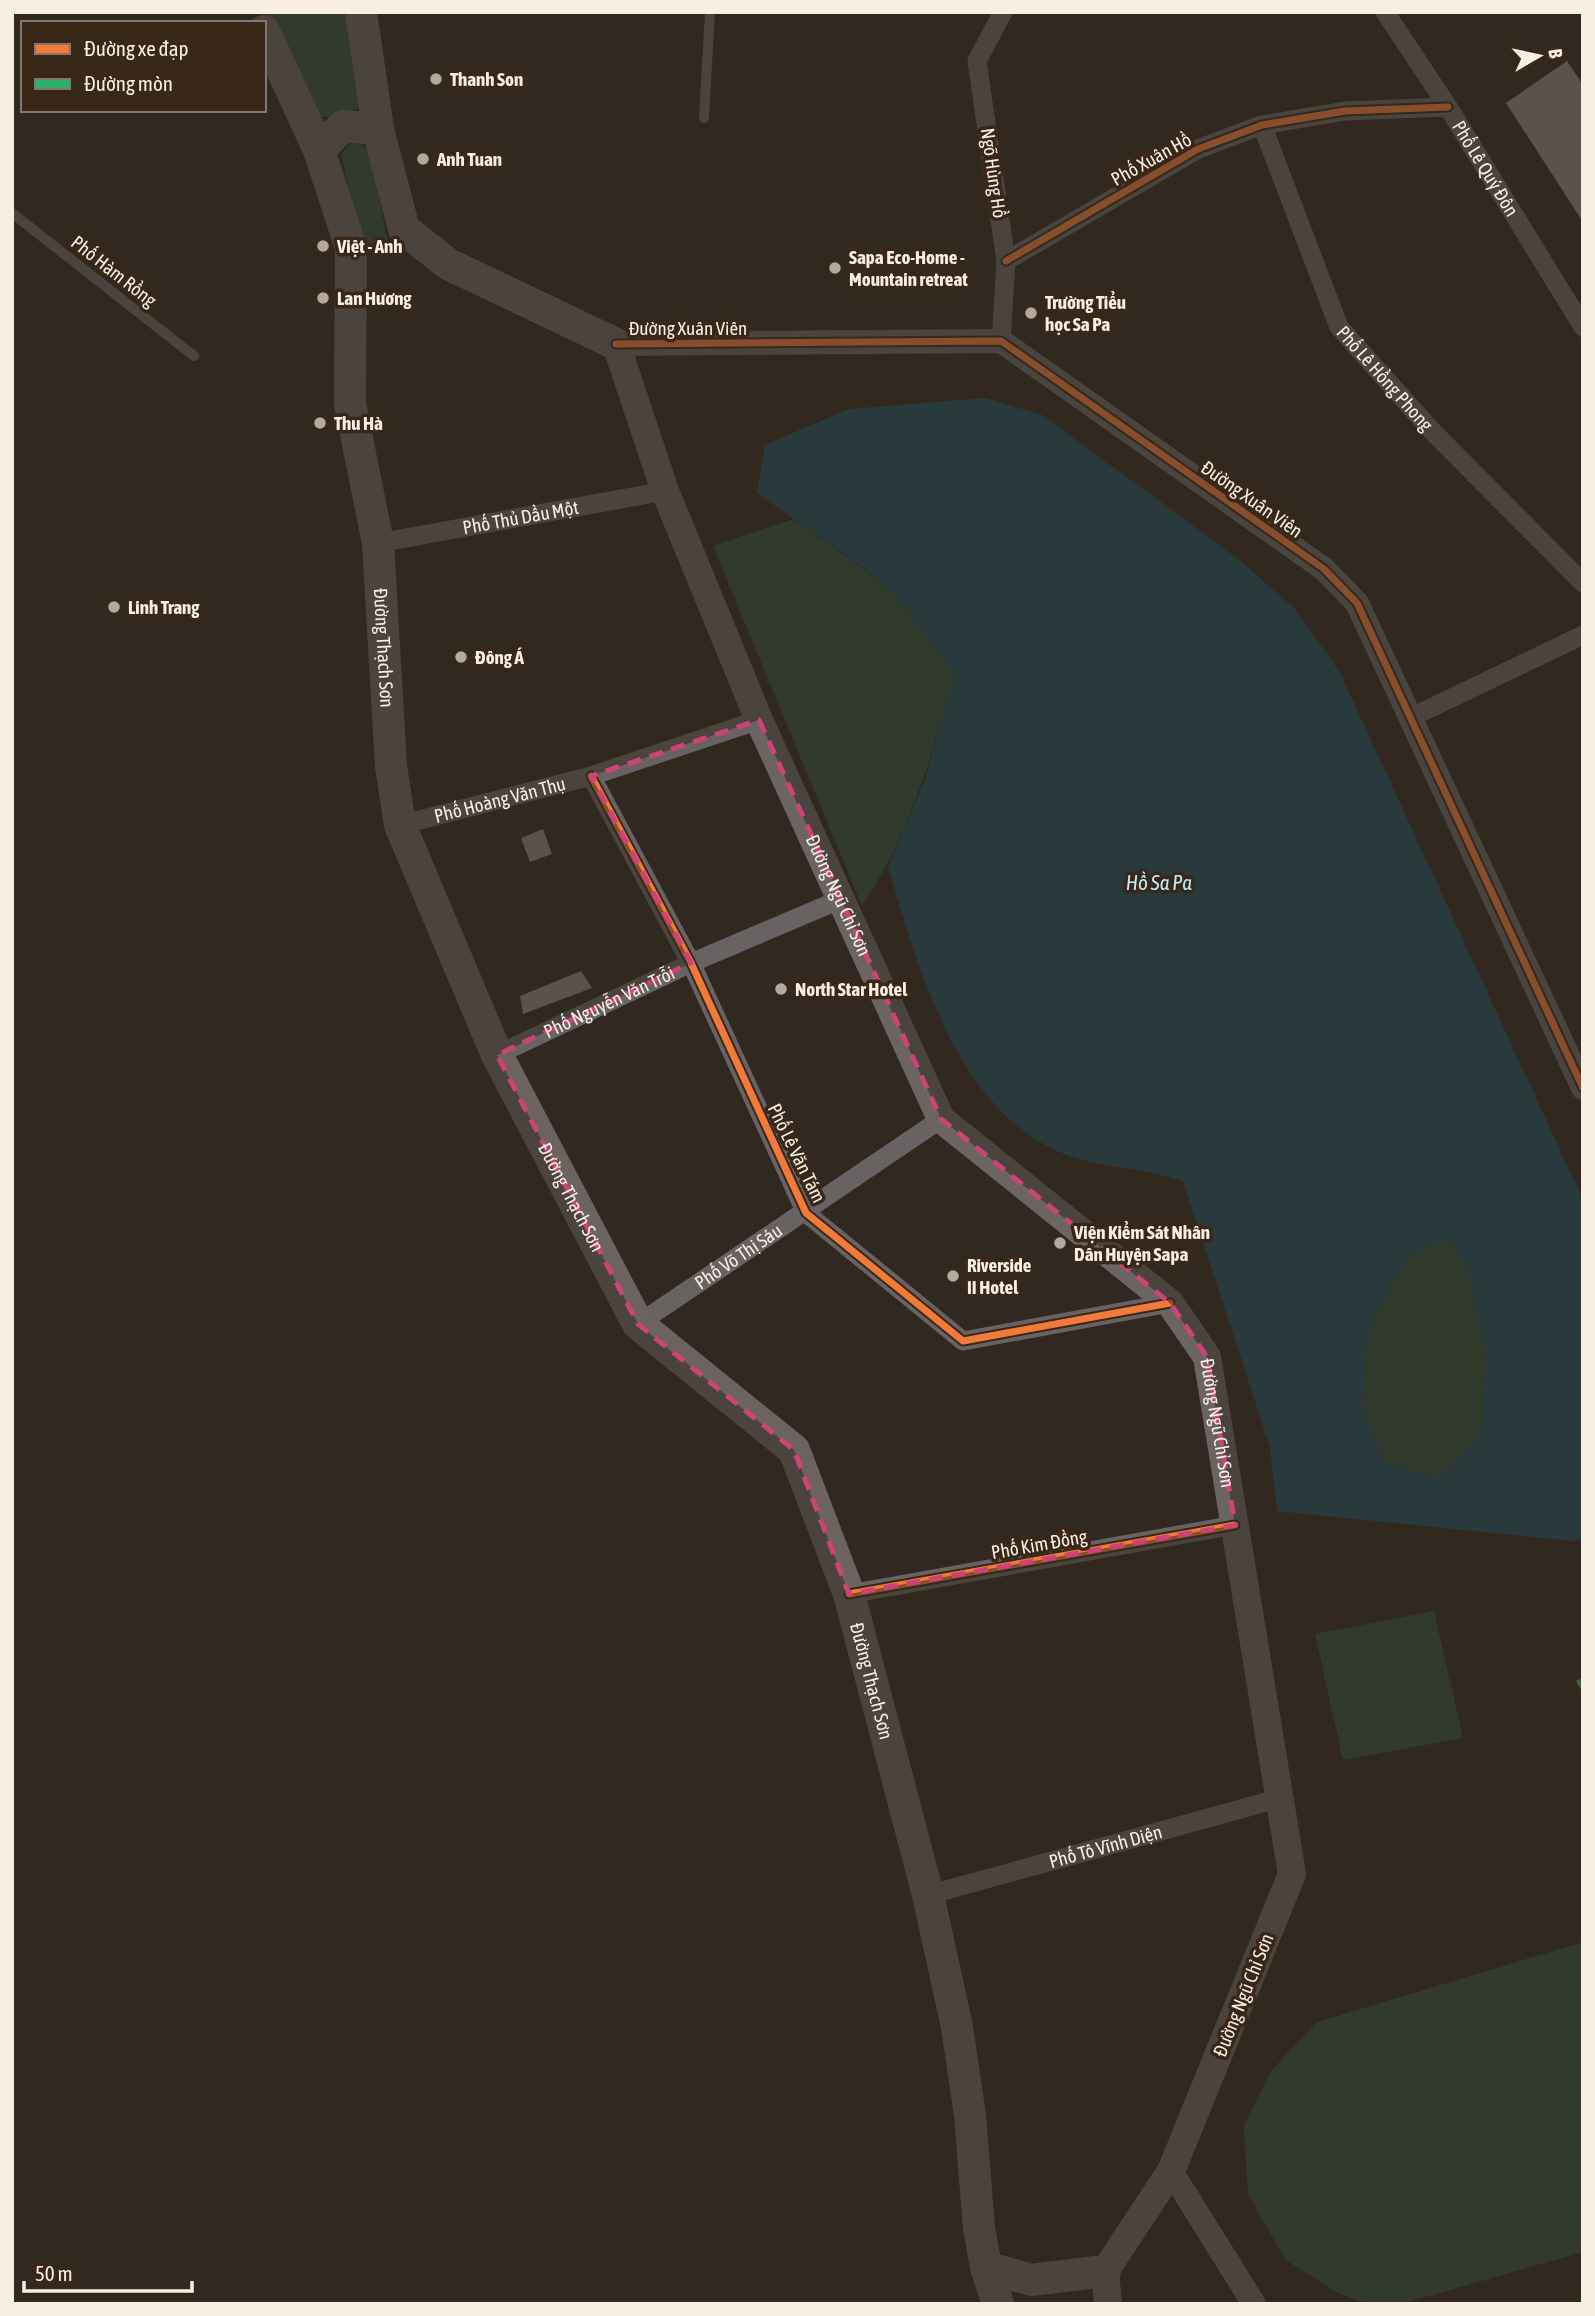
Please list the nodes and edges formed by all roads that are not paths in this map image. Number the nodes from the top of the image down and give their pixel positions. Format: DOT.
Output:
graph roads {
  1 [pos="360,12"];
  2 [pos="710,12"];
  3 [pos="1003,12"];
  4 [pos="1385,12"];
  5 [pos="266,35"];
  6 [pos="1448,107"];
  7 [pos="704,118"];
  8 [pos="1262,125"];
  9 [pos="378,129"];
  10 [pos="319,150"];
  11 [pos="12,213"];
  12 [pos="1006,261"];
  13 [pos="1583,327"];
  14 [pos="1001,341"];
  15 [pos="616,344"];
  16 [pos="194,356"];
  17 [pos="664,491"];
  18 [pos="377,543"];
  19 [pos="1583,583"];
  20 [pos="1583,635"];
  21 [pos="1412,717"];
  22 [pos="759,720"];
  23 [pos="591,776"];
  24 [pos="400,825"];
  25 [pos="839,900"];
  26 [pos="691,963"];
  27 [pos="496,1055"];
  28 [pos="1583,1088"];
  29 [pos="941,1118"];
  30 [pos="806,1213"];
  31 [pos="1170,1303"];
  32 [pos="638,1324"];
  33 [pos="1236,1525"];
  34 [pos="849,1594"];
  35 [pos="1281,1798"];
  36 [pos="928,1895"];
  37 [pos="1171,2171"];
  38 [pos="986,2267"];
  39 [pos="1105,2271"];
  40 [pos="998,2304"];
  41 [pos="1108,2304"];
  42 [pos="1254,2304"];
  1 -- 9 [label="main road, Đường Xuân Viên"];
  2 -- 7 [label="lane"];
  3 -- 12 [label="street, Ngõ Hùng Hồ"];
  4 -- 6 [label="street, Phố Lê Quý Đôn"];
  5 -- 10 [label="main road, Đường Thạch Sơn"];
  6 -- 8 [label="street, Phố Xuân Hồ"];
  6 -- 13 [label="street, Phố Lê Quý Đôn"];
  8 -- 12 [label="street, Phố Xuân Hồ"];
  8 -- 19 [label="street, Phố Lê Hồng Phong"];
  9 -- 10 [label="main road"];
  9 -- 15 [label="main road, Đường Xuân Viên"];
  10 -- 18 [label="main road, Đường Thạch Sơn"];
  11 -- 16 [label="lane, Phố Hàm Rồng"];
  12 -- 14 [label="street, Ngõ Hùng Hồ"];
  14 -- 15 [label="street, Đường Xuân Viên"];
  14 -- 21 [label="street, Đường Xuân Viên"];
  15 -- 17 [label="main road, Đường Ngũ Chỉ Sơn"];
  17 -- 18 [label="street, Phố Thủ Dầu Một"];
  17 -- 22 [label="main road, Đường Ngũ Chỉ Sơn"];
  18 -- 24 [label="main road, Đường Thạch Sơn"];
  20 -- 21 [label="street"];
  21 -- 28 [label="street, Đường Xuân Viên"];
  22 -- 23 [label="street, Phố Hoàng Văn Thụ"];
  22 -- 25 [label="main road, Đường Ngũ Chỉ Sơn"];
  23 -- 24 [label="street, Phố Hoàng Văn Thụ"];
  23 -- 26 [label="street, Phố Lê Văn Tám"];
  24 -- 27 [label="main road, Đường Thạch Sơn"];
  25 -- 26 [label="street, Phố Nguyễn Văn Trỗi"];
  25 -- 29 [label="main road, Đường Ngũ Chỉ Sơn"];
  26 -- 27 [label="street, Phố Nguyễn Văn Trỗi"];
  26 -- 30 [label="street, Phố Lê Văn Tám"];
  27 -- 32 [label="main road, Đường Thạch Sơn"];
  29 -- 30 [label="street, Phố Võ Thị Sáu"];
  29 -- 31 [label="main road, Đường Ngũ Chỉ Sơn"];
  30 -- 31 [label="street, Phố Lê Văn Tám"];
  30 -- 32 [label="street, Phố Võ Thị Sáu"];
  31 -- 33 [label="main road, Đường Ngũ Chỉ Sơn"];
  32 -- 34 [label="main road, Đường Thạch Sơn"];
  33 -- 34 [label="street, Phố Kim Đồng"];
  33 -- 35 [label="main road, Đường Ngũ Chỉ Sơn"];
  34 -- 36 [label="main road, Đường Thạch Sơn"];
  35 -- 36 [label="street, Phố Tô Vĩnh Diện"];
  35 -- 37 [label="main road, Đường Ngũ Chỉ Sơn"];
  36 -- 38 [label="main road, Đường Thạch Sơn"];
  37 -- 39 [label="main road, Đường Ngũ Chỉ Sơn"];
  37 -- 42 [label="street"];
  38 -- 39 [label="main road"];
  38 -- 40 [label="main road, Đường Thạch Sơn"];
  39 -- 41 [label="main road"];
}
